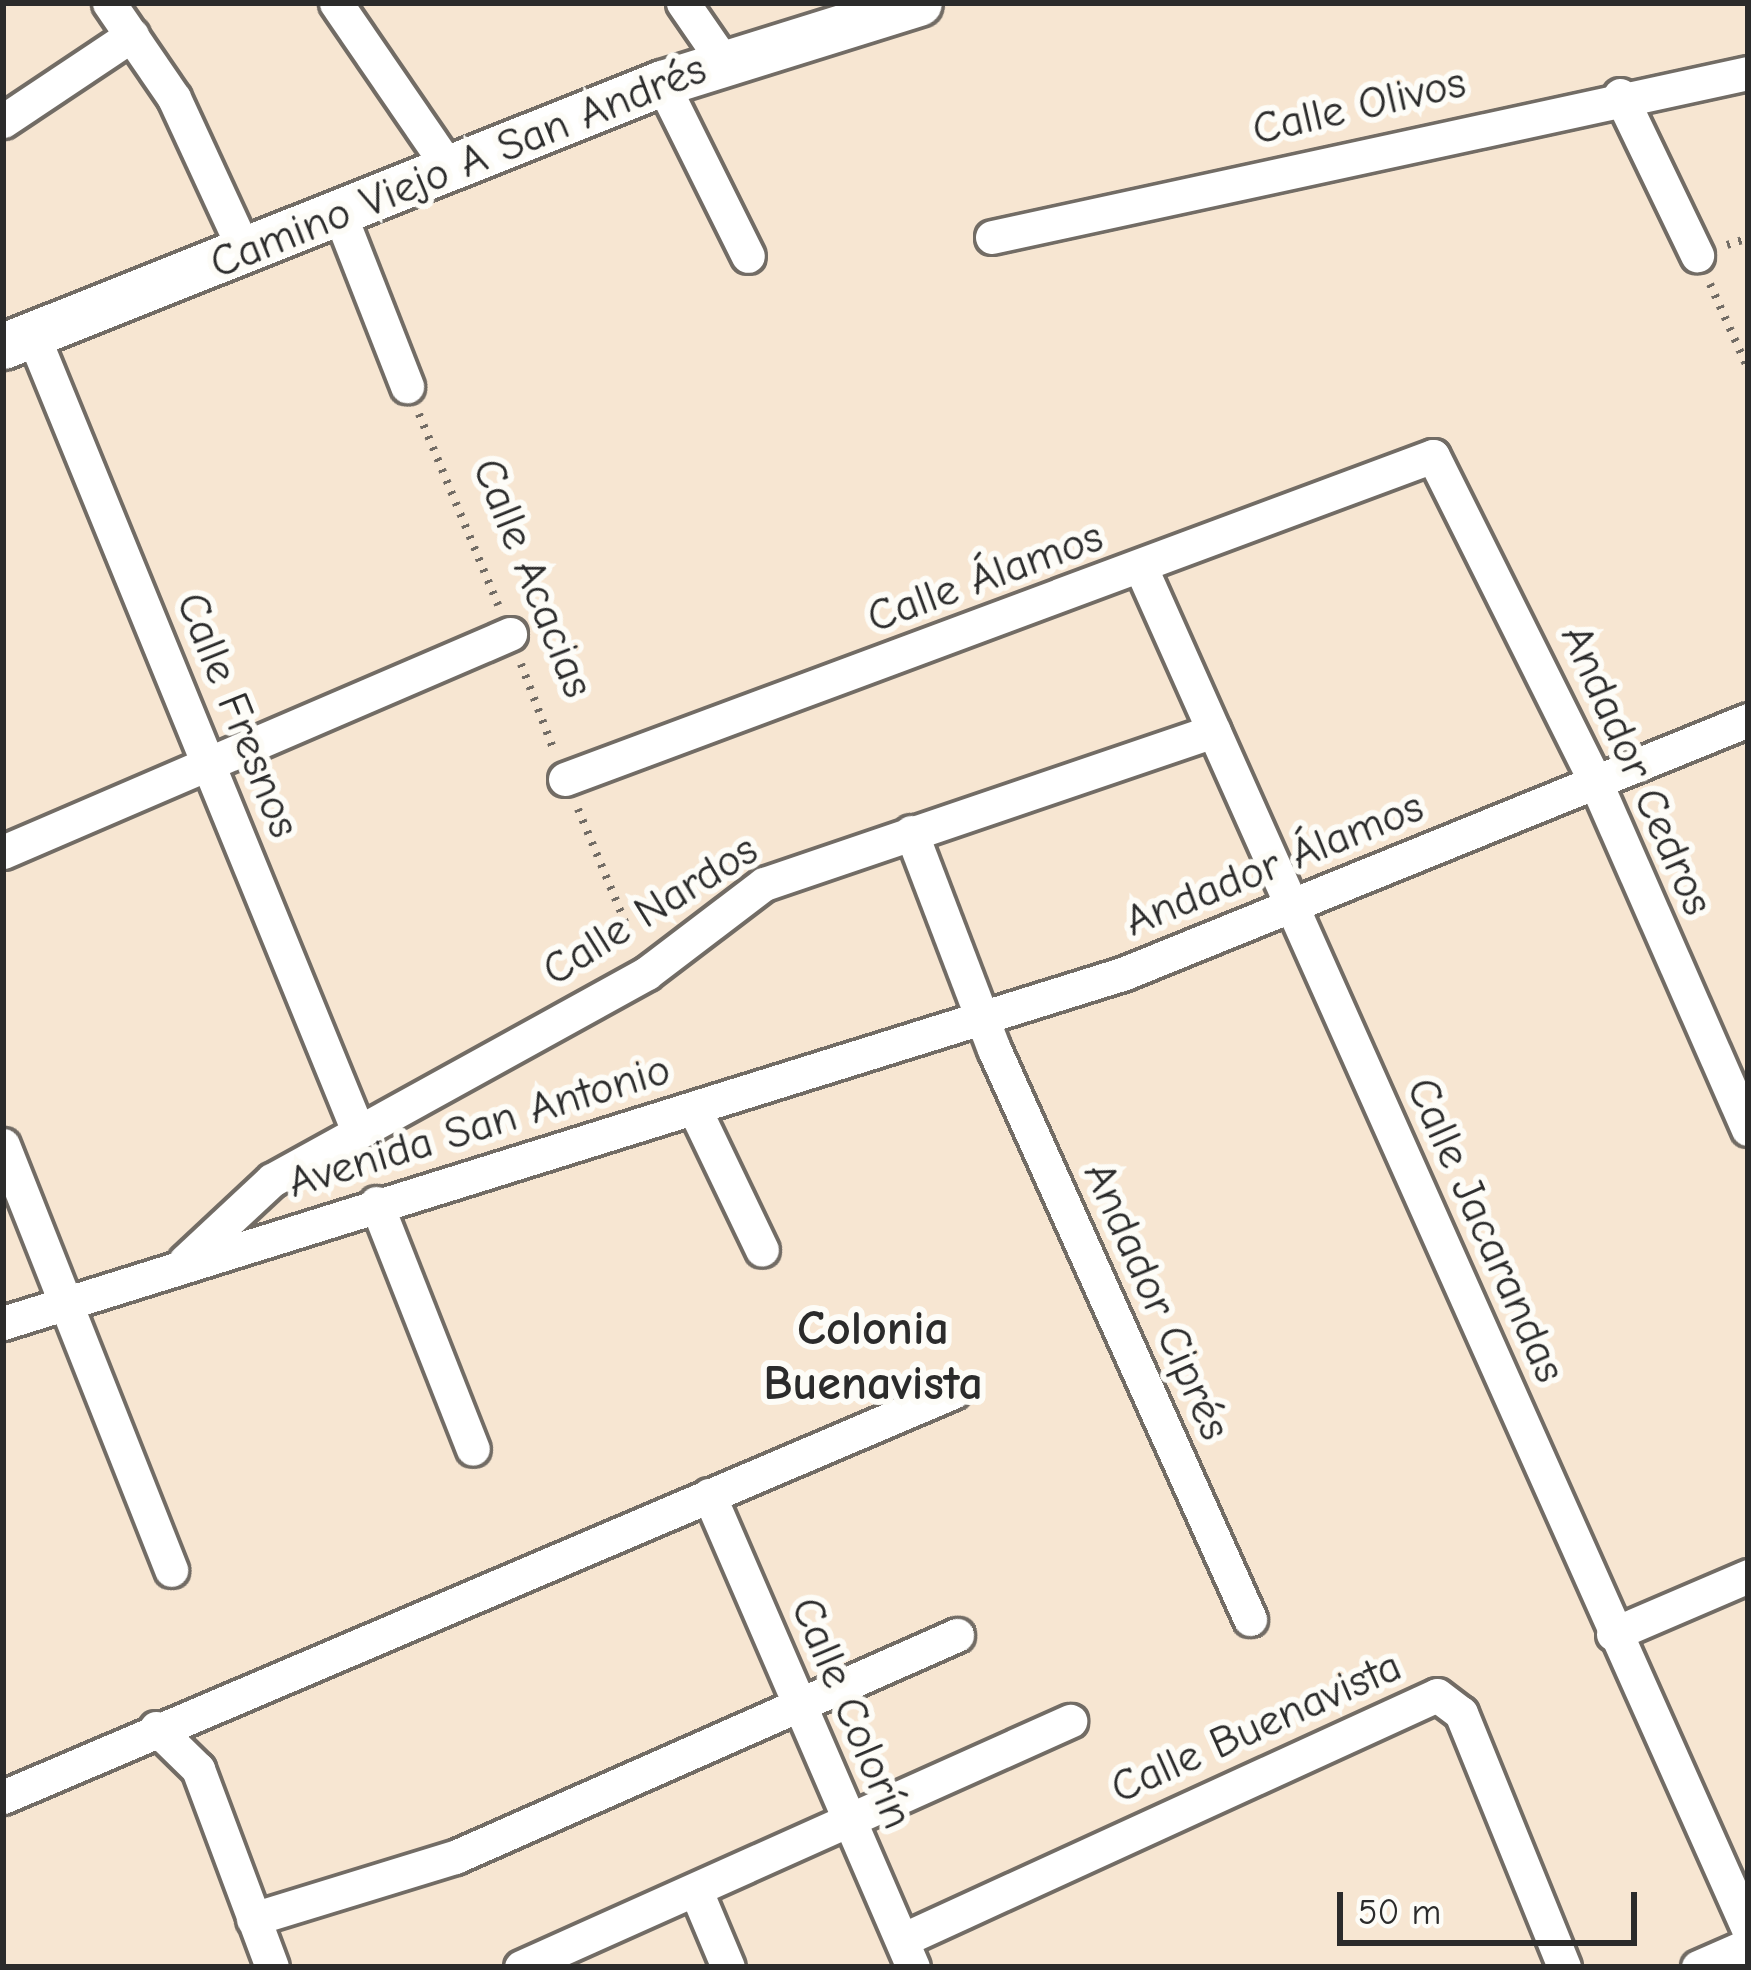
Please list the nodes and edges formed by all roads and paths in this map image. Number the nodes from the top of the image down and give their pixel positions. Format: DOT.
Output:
graph roads {
  1 [pos="110,3"];
  2 [pos="336,3"];
  3 [pos="683,3"];
  4 [pos="919,3"];
  5 [pos="132,34"];
  6 [pos="723,61"];
  7 [pos="1748,73"];
  8 [pos="662,83"];
  9 [pos="1620,94"];
  10 [pos="3,121"];
  11 [pos="451,171"];
  12 [pos="340,215"];
  13 [pos="992,237"];
  14 [pos="244,252"];
  15 [pos="1697,255"];
  16 [pos="748,256"];
  17 [pos="17,339"];
  18 [pos="1748,369"];
  19 [pos="407,386"];
  20 [pos="1433,456"];
  21 [pos="1142,568"];
  22 [pos="510,634"];
  23 [pos="1748,720"];
  24 [pos="1214,731"];
  25 [pos="209,760"];
  26 [pos="565,779"];
  27 [pos="1595,781"];
  28 [pos="910,832"];
  29 [pos="3,852"];
  30 [pos="1295,906"];
  31 [pos="647,974"];
  32 [pos="983,1020"];
  33 [pos="694,1108"];
  34 [pos="1748,1129"];
  35 [pos="358,1131"];
  36 [pos="3,1145"];
  37 [pos="376,1203"];
  38 [pos="762,1250"];
  39 [pos="184,1262"];
  40 [pos="67,1301"];
  41 [pos="3,1323"];
  42 [pos="953,1392"];
  43 [pos="472,1449"];
  44 [pos="709,1495"];
  45 [pos="171,1570"];
  46 [pos="1748,1576"];
  47 [pos="1250,1618"];
  48 [pos="1613,1634"];
  49 [pos="957,1635"];
  50 [pos="799,1704"];
  51 [pos="1070,1720"];
  52 [pos="156,1728"];
  53 [pos="3,1796"];
  54 [pos="850,1820"];
  55 [pos="696,1891"];
  56 [pos="253,1919"];
  57 [pos="1748,1929"];
  58 [pos="1748,1945"];
  59 [pos="907,1954"];
  60 [pos="272,1967"];
  61 [pos="521,1967"];
  62 [pos="728,1967"];
  63 [pos="1564,1967"];
  64 [pos="1698,1967"];
  1 -- 5 [label="street"];
  2 -- 11 [label="street"];
  3 -- 6 [label="street"];
  4 -- 6 [label="main road, Camino Viejo A San Andrés"];
  5 -- 10 [label="street"];
  5 -- 14 [label="street"];
  6 -- 8 [label="main road, Camino Viejo A San Andrés"];
  7 -- 9 [label="street, Calle Olivos"];
  8 -- 11 [label="main road, Camino Viejo A San Andrés"];
  8 -- 16 [label="street"];
  9 -- 13 [label="street, Calle Olivos"];
  9 -- 15 [label="street"];
  11 -- 12 [label="main road, Camino Viejo A San Andrés"];
  12 -- 14 [label="main road, Camino Viejo A San Andrés"];
  12 -- 19 [label="street"];
  14 -- 17 [label="main road, Camino Viejo A San Andrés"];
  15 -- 18 [label="path"];
  17 -- 25 [label="street, Calle Fresnos"];
  19 -- 22 [label="path, Calle Acacias"];
  20 -- 21 [label="street, Calle Álamos"];
  20 -- 27 [label="street, Andador Cedros"];
  21 -- 24 [label="street, Calle Jacarandas"];
  21 -- 26 [label="street, Calle Álamos"];
  22 -- 25 [label="street"];
  22 -- 26 [label="path, Calle Acacias"];
  23 -- 27 [label="street"];
  24 -- 28 [label="street, Calle Nardos"];
  24 -- 30 [label="street, Calle Jacarandas"];
  25 -- 29 [label="street"];
  25 -- 35 [label="street, Calle Fresnos"];
  26 -- 31 [label="path, Calle Acacias"];
  27 -- 30 [label="street, Andador Álamos"];
  27 -- 34 [label="street, Andador Cedros"];
  28 -- 31 [label="street, Calle Nardos"];
  28 -- 32 [label="street, Andador Ciprés"];
  30 -- 32 [label="street, Andador Álamos"];
  30 -- 48 [label="street, Calle Jacarandas"];
  31 -- 35 [label="street, Calle Nardos"];
  32 -- 33 [label="street, Avenida San Antonio"];
  32 -- 47 [label="street, Andador Ciprés"];
  33 -- 37 [label="street, Avenida San Antonio"];
  33 -- 38 [label="street"];
  35 -- 39 [label="street, Calle Nardos"];
  36 -- 40 [label="street"];
  37 -- 39 [label="street, Avenida San Antonio"];
  37 -- 43 [label="street"];
  39 -- 40 [label="street, Avenida San Antonio"];
  40 -- 41 [label="street, Avenida San Antonio"];
  40 -- 45 [label="street"];
  42 -- 44 [label="street"];
  44 -- 50 [label="street, Calle Colorín"];
  44 -- 52 [label="street"];
  46 -- 48 [label="street"];
  48 -- 57 [label="street, Calle Jacarandas"];
  49 -- 50 [label="street"];
  50 -- 54 [label="street, Calle Colorín"];
  50 -- 56 [label="street"];
  51 -- 54 [label="street"];
  52 -- 53 [label="street"];
  52 -- 56 [label="street"];
  54 -- 55 [label="street"];
  54 -- 59 [label="street, Calle Colorín"];
  55 -- 61 [label="street"];
  55 -- 62 [label="street"];
  56 -- 60 [label="street"];
  58 -- 64 [label="street"];
  59 -- 63 [label="street, Calle Buenavista"];
}
